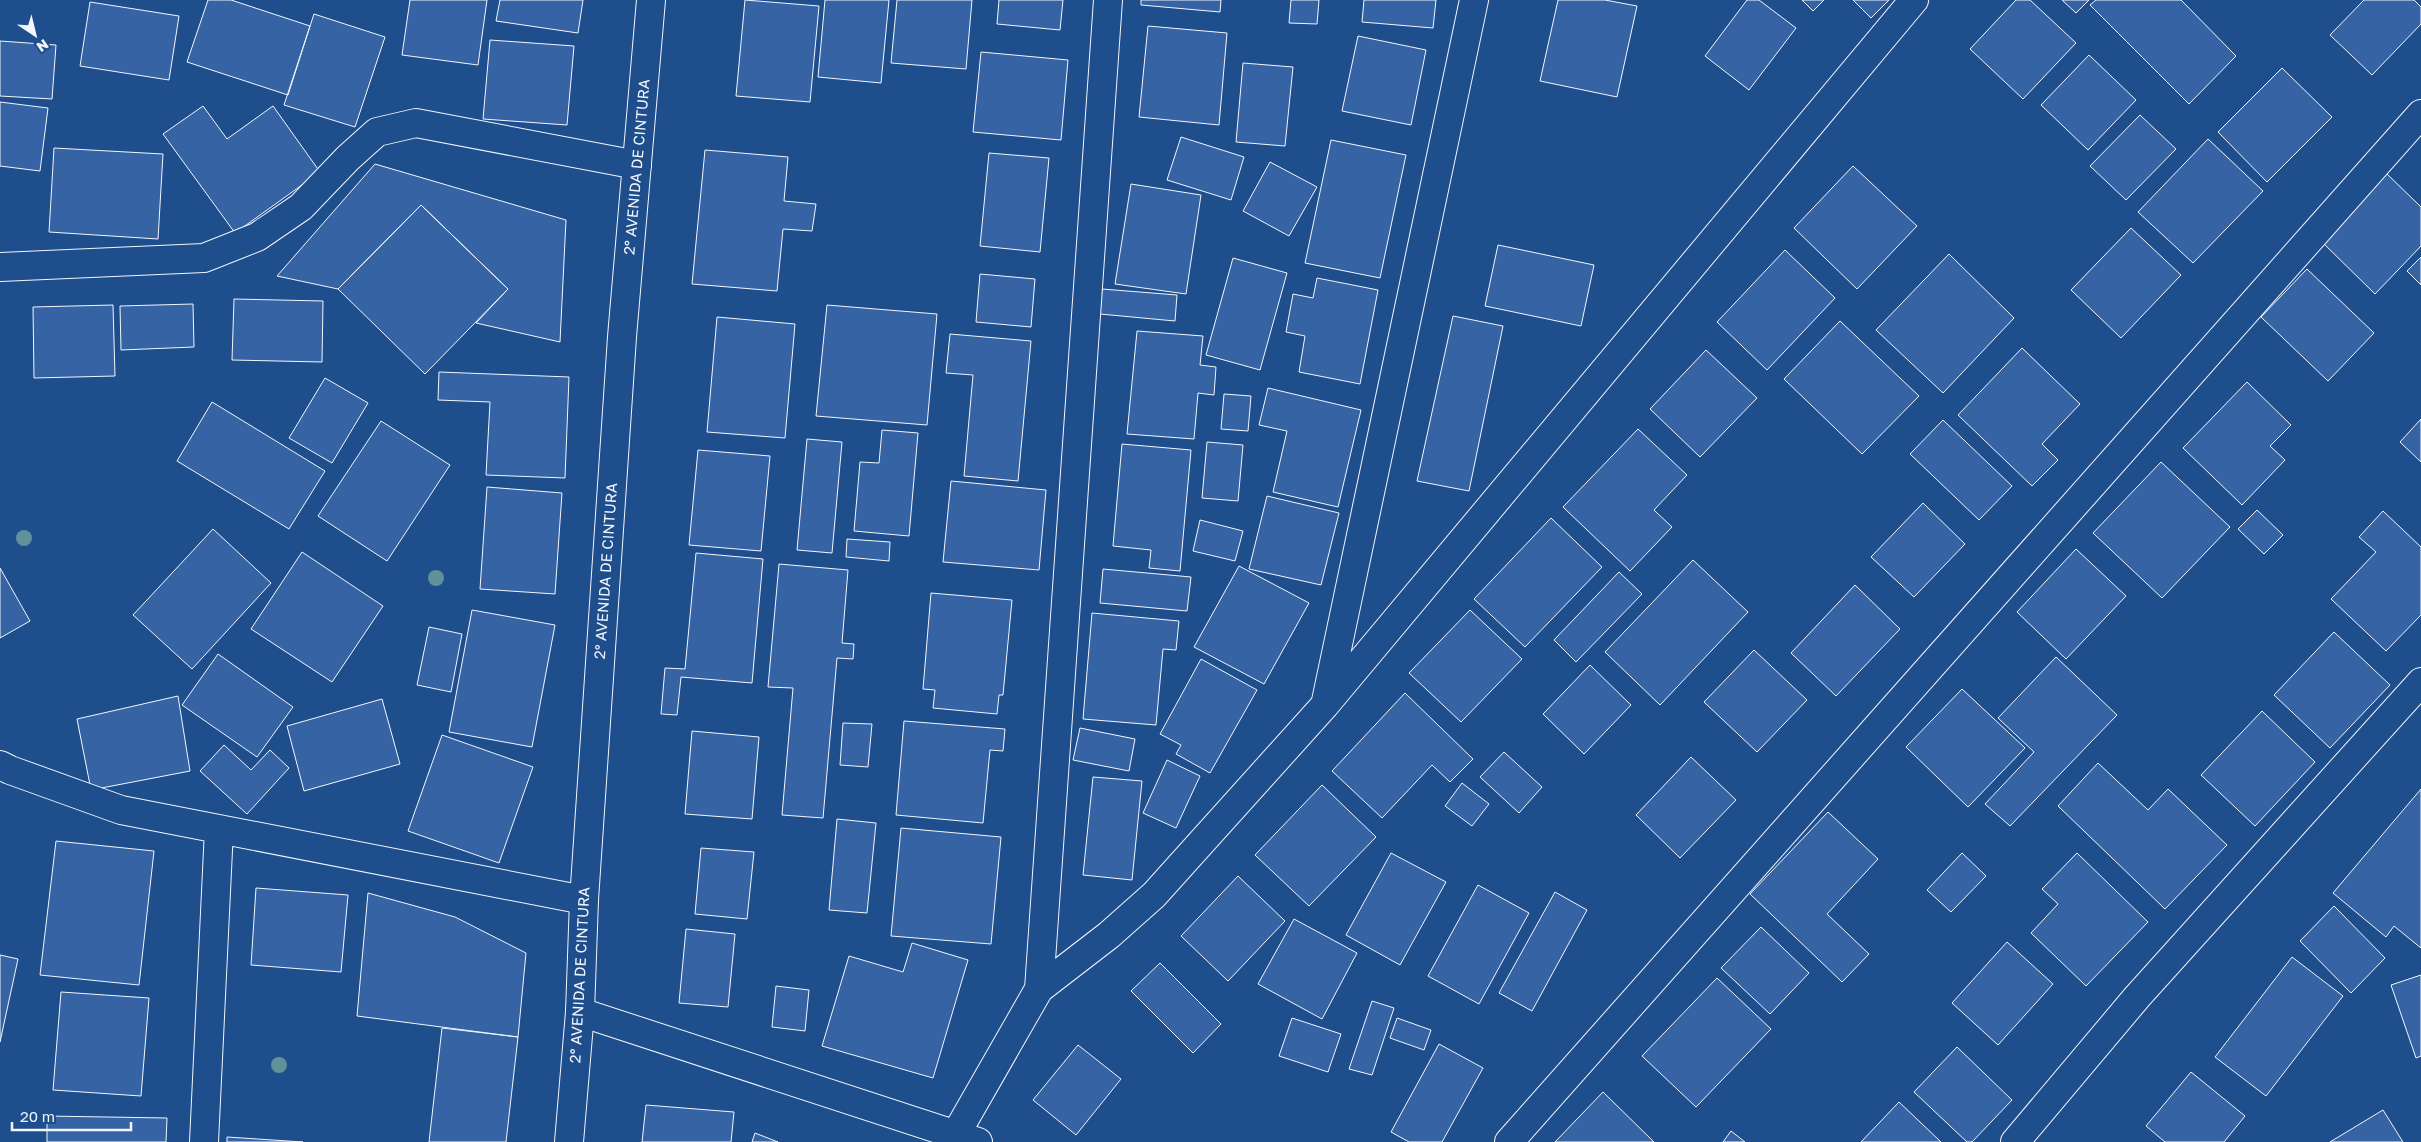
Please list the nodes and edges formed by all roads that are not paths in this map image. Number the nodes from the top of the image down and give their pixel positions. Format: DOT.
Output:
graph roads {
  1 [pos="652,0"];
  2 [pos="1108,0"];
  3 [pos="1474,0"];
  4 [pos="1914,0"];
  5 [pos="2421,114"];
  6 [pos="637,165"];
  7 [pos="0,267"];
  8 [pos="2421,682"];
  9 [pos="1325,705"];
  10 [pos="0,764"];
  11 [pos="219,829"];
  12 [pos="584,900"];
  13 [pos="1040,989"];
  14 [pos="580,1012"];
  15 [pos="967,1138"];
  16 [pos="204,1142"];
  17 [pos="569,1142"];
  18 [pos="1509,1142"];
  19 [pos="2015,1142"];
  1 -- 6 [label="street, 2° AVENIDA DE CINTURA"];
  2 -- 13 [label="street"];
  3 -- 9 [label="street"];
  4 -- 9 [label="street"];
  5 -- 18 [label="street"];
  6 -- 7 [label="street"];
  6 -- 12 [label="street, 2° AVENIDA DE CINTURA"];
  8 -- 19 [label="street"];
  9 -- 13 [label="street"];
  10 -- 11 [label="street"];
  11 -- 12 [label="street"];
  11 -- 16 [label="street"];
  12 -- 14 [label="street, 2° AVENIDA DE CINTURA"];
  13 -- 15 [label="street"];
  14 -- 15 [label="street"];
  14 -- 17 [label="street, 2° AVENIDA DE CINTURA"];
}
